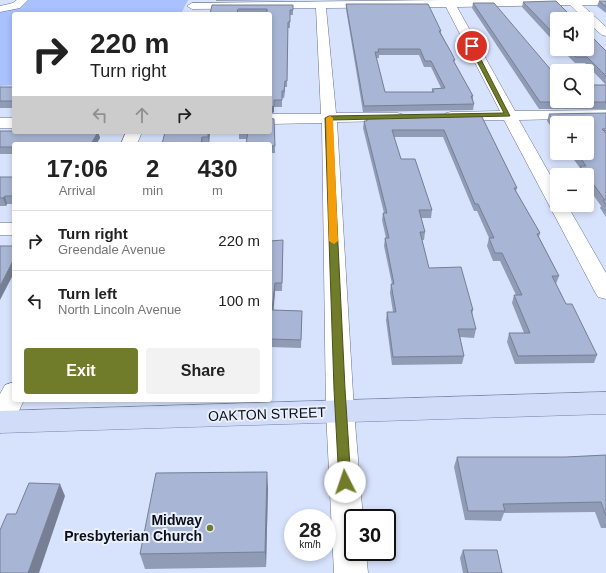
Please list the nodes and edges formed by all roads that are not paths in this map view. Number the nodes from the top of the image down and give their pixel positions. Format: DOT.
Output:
graph roads {
  1 [pos="23,0"];
  2 [pos="449,2"];
  3 [pos="606,2"];
  4 [pos="573,3"];
  5 [pos="321,5"];
  6 [pos="192,7"];
  7 [pos="0,9"];
  8 [pos="606,34"];
  9 [pos="606,114"];
  10 [pos="508,115"];
  11 [pos="438,116"];
  12 [pos="414,117"];
  13 [pos="329,118"];
  14 [pos="272,119"];
  15 [pos="0,123"];
  16 [pos="12,123"];
  17 [pos="550,191"];
  18 [pos="561,212"];
  19 [pos="0,229"];
  20 [pos="12,229"];
  21 [pos="606,292"];
  22 [pos="12,396"];
  23 [pos="606,403"];
  24 [pos="340,411"];
  25 [pos="0,422"];
  26 [pos="351,573"];
  1 -- 7 [label="street"];
  2 -- 4 [label="street"];
  2 -- 5 [label="street"];
  2 -- 10 [label="street"];
  3 -- 4 [label="street"];
  4 -- 8 [label="street"];
  5 -- 6 [label="street"];
  5 -- 13 [label="street"];
  9 -- 10 [label="street"];
  10 -- 11 [label="street"];
  10 -- 17 [label="street"];
  12 -- 13 [label="street"];
  13 -- 14 [label="street"];
  13 -- 24 [label="street"];
  15 -- 16 [label="street"];
  18 -- 21 [label="street"];
  19 -- 20 [label="street"];
  22 -- 25 [label="street"];
  23 -- 24 [label="main road, OAKTON STREET"];
  24 -- 25 [label="main road, OAKTON STREET"];
  24 -- 26 [label="street"];
}
